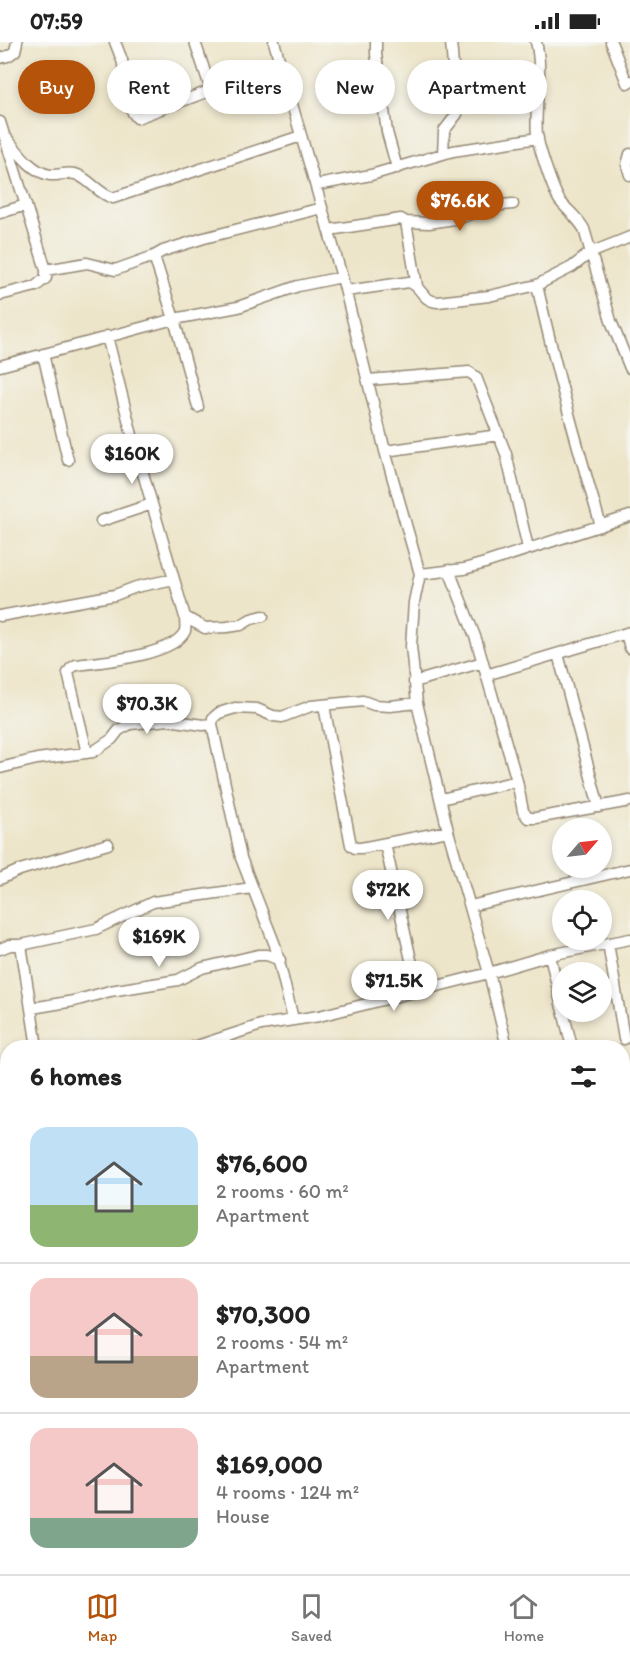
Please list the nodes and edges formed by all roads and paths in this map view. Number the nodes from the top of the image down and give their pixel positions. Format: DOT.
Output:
graph roads {
  1 [pos="17,42"];
  2 [pos="115,42"];
  3 [pos="195,42"];
  4 [pos="274,42"];
  5 [pos="376,42"];
  6 [pos="451,42"];
  7 [pos="536,42"];
  8 [pos="611,42"];
  9 [pos="0,58"];
  10 [pos="280,60"];
  11 [pos="203,66"];
  12 [pos="630,81"];
  13 [pos="203,93"];
  14 [pos="295,114"];
  15 [pos="2,129"];
  16 [pos="301,136"];
  17 [pos="538,138"];
  18 [pos="444,154"];
  19 [pos="630,154"];
  20 [pos="397,168"];
  21 [pos="630,175"];
  22 [pos="317,185"];
  23 [pos="513,204"];
  24 [pos="26,205"];
  25 [pos="322,208"];
  26 [pos="0,213"];
  27 [pos="406,222"];
  28 [pos="329,230"];
  29 [pos="630,237"];
  30 [pos="590,253"];
  31 [pos="154,256"];
  32 [pos="46,270"];
  33 [pos="342,277"];
  34 [pos="537,285"];
  35 [pos="417,286"];
  36 [pos="346,291"];
  37 [pos="0,295"];
  38 [pos="174,319"];
  39 [pos="107,336"];
  40 [pos="43,354"];
  41 [pos="0,366"];
  42 [pos="630,368"];
  43 [pos="368,381"];
  44 [pos="198,407"];
  45 [pos="499,435"];
  46 [pos="385,451"];
  47 [pos="68,460"];
  48 [pos="152,504"];
  49 [pos="630,516"];
  50 [pos="101,521"];
  51 [pos="601,526"];
  52 [pos="528,548"];
  53 [pos="449,570"];
  54 [pos="420,574"];
  55 [pos="174,579"];
  56 [pos="0,616"];
  57 [pos="263,616"];
  58 [pos="185,617"];
  59 [pos="628,633"];
  60 [pos="630,648"];
  61 [pos="558,654"];
  62 [pos="483,662"];
  63 [pos="486,675"];
  64 [pos="414,682"];
  65 [pos="417,703"];
  66 [pos="324,706"];
  67 [pos="212,723"];
  68 [pos="87,753"];
  69 [pos="0,768"];
  70 [pos="517,781"];
  71 [pos="441,799"];
  72 [pos="630,801"];
  73 [pos="599,807"];
  74 [pos="448,831"];
  75 [pos="108,844"];
  76 [pos="386,844"];
  77 [pos="630,869"];
  78 [pos="0,879"];
  79 [pos="252,888"];
  80 [pos="470,906"];
  81 [pos="630,939"];
  82 [pos="612,942"];
  83 [pos="21,945"];
  84 [pos="0,949"];
  85 [pos="574,950"];
  86 [pos="609,950"];
  87 [pos="550,955"];
  88 [pos="280,960"];
  89 [pos="552,963"];
  90 [pos="489,973"];
  91 [pos="418,991"];
  92 [pos="32,1008"];
  93 [pos="293,1019"];
  94 [pos="566,1022"];
  95 [pos="624,1039"];
  96 [pos="36,1040"];
  97 [pos="215,1040"];
  98 [pos="505,1040"];
  99 [pos="570,1040"];
  1 -- 9 [label="street"];
  2 -- 13 [label="street"];
  3 -- 11 [label="street"];
  4 -- 10 [label="street"];
  5 -- 20 [label="street"];
  6 -- 18 [label="street"];
  7 -- 17 [label="street"];
  8 -- 12 [label="street"];
  14 -- 16 [label="street"];
  15 -- 16 [label="street"];
  15 -- 24 [label="street"];
  16 -- 22 [label="street"];
  17 -- 18 [label="street"];
  17 -- 30 [label="street"];
  18 -- 20 [label="street"];
  19 -- 21 [label="street"];
  20 -- 22 [label="street"];
  22 -- 25 [label="street"];
  23 -- 27 [label="street"];
  24 -- 26 [label="street"];
  24 -- 32 [label="street"];
  25 -- 28 [label="street"];
  25 -- 31 [label="street"];
  27 -- 28 [label="street"];
  27 -- 35 [label="street"];
  28 -- 33 [label="street"];
  29 -- 30 [label="street"];
  30 -- 34 [label="street"];
  30 -- 42 [label="street"];
  31 -- 32 [label="street"];
  31 -- 38 [label="street"];
  32 -- 37 [label="street"];
  33 -- 36 [label="street"];
  33 -- 38 [label="street"];
  34 -- 35 [label="street"];
  34 -- 51 [label="street"];
  35 -- 36 [label="street"];
  36 -- 43 [label="street"];
  38 -- 39 [label="street"];
  38 -- 44 [label="street"];
  39 -- 40 [label="street"];
  39 -- 48 [label="street"];
  40 -- 41 [label="street"];
  40 -- 47 [label="street"];
  43 -- 45 [label="street"];
  43 -- 46 [label="street"];
  45 -- 46 [label="street"];
  45 -- 52 [label="street"];
  46 -- 54 [label="street"];
  48 -- 50 [label="street"];
  48 -- 55 [label="street"];
  49 -- 51 [label="street"];
  51 -- 52 [label="street"];
  52 -- 53 [label="street"];
  53 -- 54 [label="street"];
  53 -- 62 [label="street"];
  54 -- 64 [label="street"];
  55 -- 56 [label="street"];
  55 -- 58 [label="street"];
  57 -- 58 [label="street"];
  58 -- 68 [label="street"];
  59 -- 60 [label="street"];
  59 -- 61 [label="street"];
  61 -- 63 [label="street"];
  61 -- 73 [label="street"];
  62 -- 63 [label="street"];
  62 -- 64 [label="street"];
  63 -- 70 [label="street"];
  64 -- 65 [label="street"];
  65 -- 66 [label="street"];
  65 -- 71 [label="street"];
  66 -- 67 [label="street"];
  66 -- 76 [label="street"];
  67 -- 68 [label="street"];
  67 -- 79 [label="street"];
  68 -- 69 [label="street"];
  70 -- 71 [label="street"];
  70 -- 73 [label="street"];
  71 -- 74 [label="street"];
  72 -- 73 [label="street"];
  74 -- 76 [label="street"];
  74 -- 80 [label="street"];
  75 -- 78 [label="street"];
  76 -- 91 [label="street"];
  77 -- 80 [label="street"];
  79 -- 83 [label="street"];
  79 -- 88 [label="street"];
  80 -- 90 [label="street"];
  81 -- 82 [label="street"];
  83 -- 84 [label="street"];
  83 -- 92 [label="street"];
  85 -- 87 [label="street"];
  86 -- 95 [label="street"];
  87 -- 89 [label="street"];
  87 -- 90 [label="street"];
  88 -- 92 [label="street"];
  88 -- 93 [label="street"];
  90 -- 91 [label="street"];
  90 -- 98 [label="street"];
  91 -- 93 [label="street"];
  92 -- 96 [label="street"];
  93 -- 97 [label="street"];
  94 -- 99 [label="street"];
}
